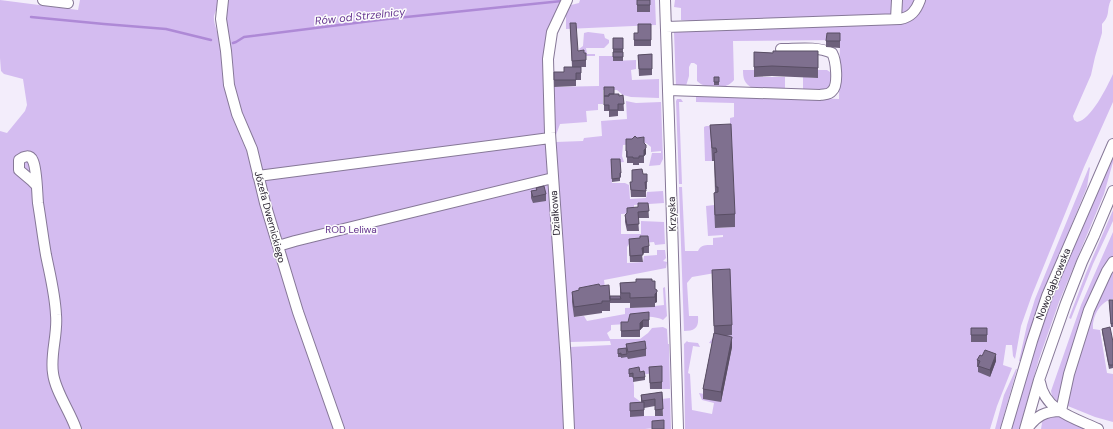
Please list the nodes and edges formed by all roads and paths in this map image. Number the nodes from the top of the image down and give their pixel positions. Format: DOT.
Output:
graph roads {
  1 [pos="43,0"];
  2 [pos="223,0"];
  3 [pos="567,0"];
  4 [pos="665,0"];
  5 [pos="897,0"];
  6 [pos="920,0"];
  7 [pos="68,3"];
  8 [pos="896,19"];
  9 [pos="666,27"];
  10 [pos="780,49"];
  11 [pos="668,90"];
  12 [pos="550,138"];
  13 [pos="1113,144"];
  14 [pos="258,176"];
  15 [pos="553,178"];
  16 [pos="36,185"];
  17 [pos="1113,191"];
  18 [pos="278,246"];
  19 [pos="1113,262"];
  20 [pos="1039,380"];
  21 [pos="1061,411"];
  22 [pos="76,429"];
  23 [pos="339,429"];
  24 [pos="569,429"];
  25 [pos="678,429"];
  26 [pos="1006,429"];
  27 [pos="1026,429"];
  28 [pos="1098,429"];
  1 -- 7 [label="street"];
  2 -- 14 [label="street, Józefa Dwernickiego"];
  3 -- 12 [label="street, Działkowa"];
  4 -- 9 [label="street, Krzyska"];
  5 -- 8 [label="street"];
  6 -- 8 [label="street"];
  8 -- 9 [label="street"];
  9 -- 11 [label="street, Krzyska"];
  10 -- 11 [label="street"];
  11 -- 25 [label="street, Krzyska"];
  12 -- 14 [label="street"];
  12 -- 15 [label="street, Działkowa"];
  13 -- 26 [label="street, Nowodąbrowska"];
  14 -- 18 [label="street, Józefa Dwernickiego"];
  15 -- 18 [label="street"];
  15 -- 24 [label="street, Działkowa"];
  16 -- 22 [label="street"];
  17 -- 20 [label="street, Nowodąbrowska"];
  18 -- 23 [label="street, Józefa Dwernickiego"];
  19 -- 21 [label="street"];
  20 -- 21 [label="street"];
  20 -- 27 [label="street, Nowodąbrowska"];
  21 -- 27 [label="street, Nowodąbrowska"];
  21 -- 28 [label="street"];
}
